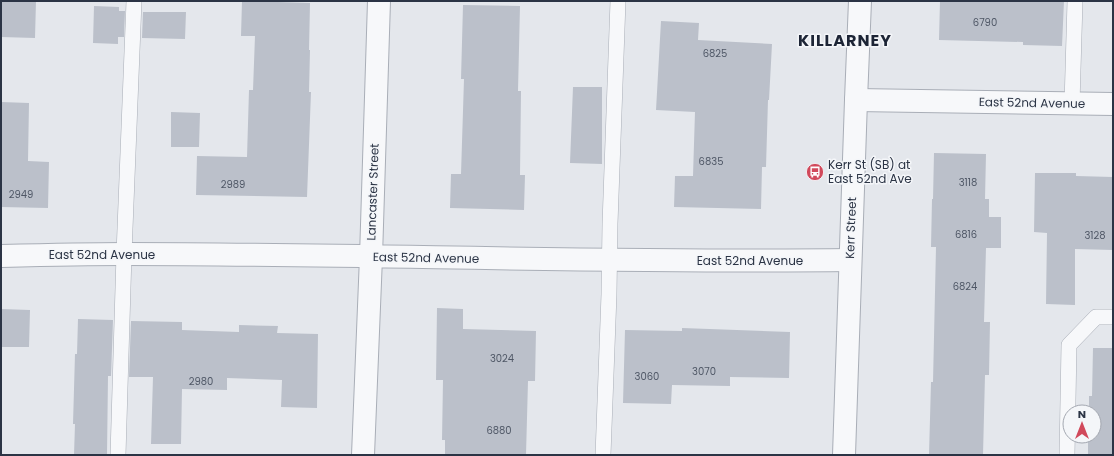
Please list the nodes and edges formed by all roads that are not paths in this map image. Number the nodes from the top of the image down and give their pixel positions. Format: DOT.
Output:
graph roads {
  1 [pos="134,1"];
  2 [pos="379,1"];
  3 [pos="618,1"];
  4 [pos="860,1"];
  5 [pos="1075,1"];
  6 [pos="856,100"];
  7 [pos="1072,104"];
  8 [pos="1113,104"];
  9 [pos="124,254"];
  10 [pos="1,256"];
  11 [pos="371,256"];
  12 [pos="850,260"];
  13 [pos="610,261"];
  14 [pos="1113,317"];
  15 [pos="118,455"];
  16 [pos="363,455"];
  17 [pos="603,455"];
  18 [pos="844,455"];
  19 [pos="1067,455"];
  1 -- 9 [label="lane"];
  2 -- 11 [label="street, Lancaster Street"];
  3 -- 13 [label="lane"];
  4 -- 6 [label="street, Kerr Street"];
  5 -- 7 [label="lane"];
  6 -- 7 [label="street, East 52nd Avenue"];
  6 -- 12 [label="street, Kerr Street"];
  7 -- 8 [label="street, East 52nd Avenue"];
  9 -- 10 [label="street, East 52nd Avenue"];
  9 -- 11 [label="street, East 52nd Avenue"];
  9 -- 15 [label="lane"];
  11 -- 13 [label="street, East 52nd Avenue"];
  11 -- 16 [label="street, Lancaster Street"];
  12 -- 13 [label="street, East 52nd Avenue"];
  12 -- 18 [label="street, Kerr Street"];
  13 -- 17 [label="lane"];
  14 -- 19 [label="lane"];
}
